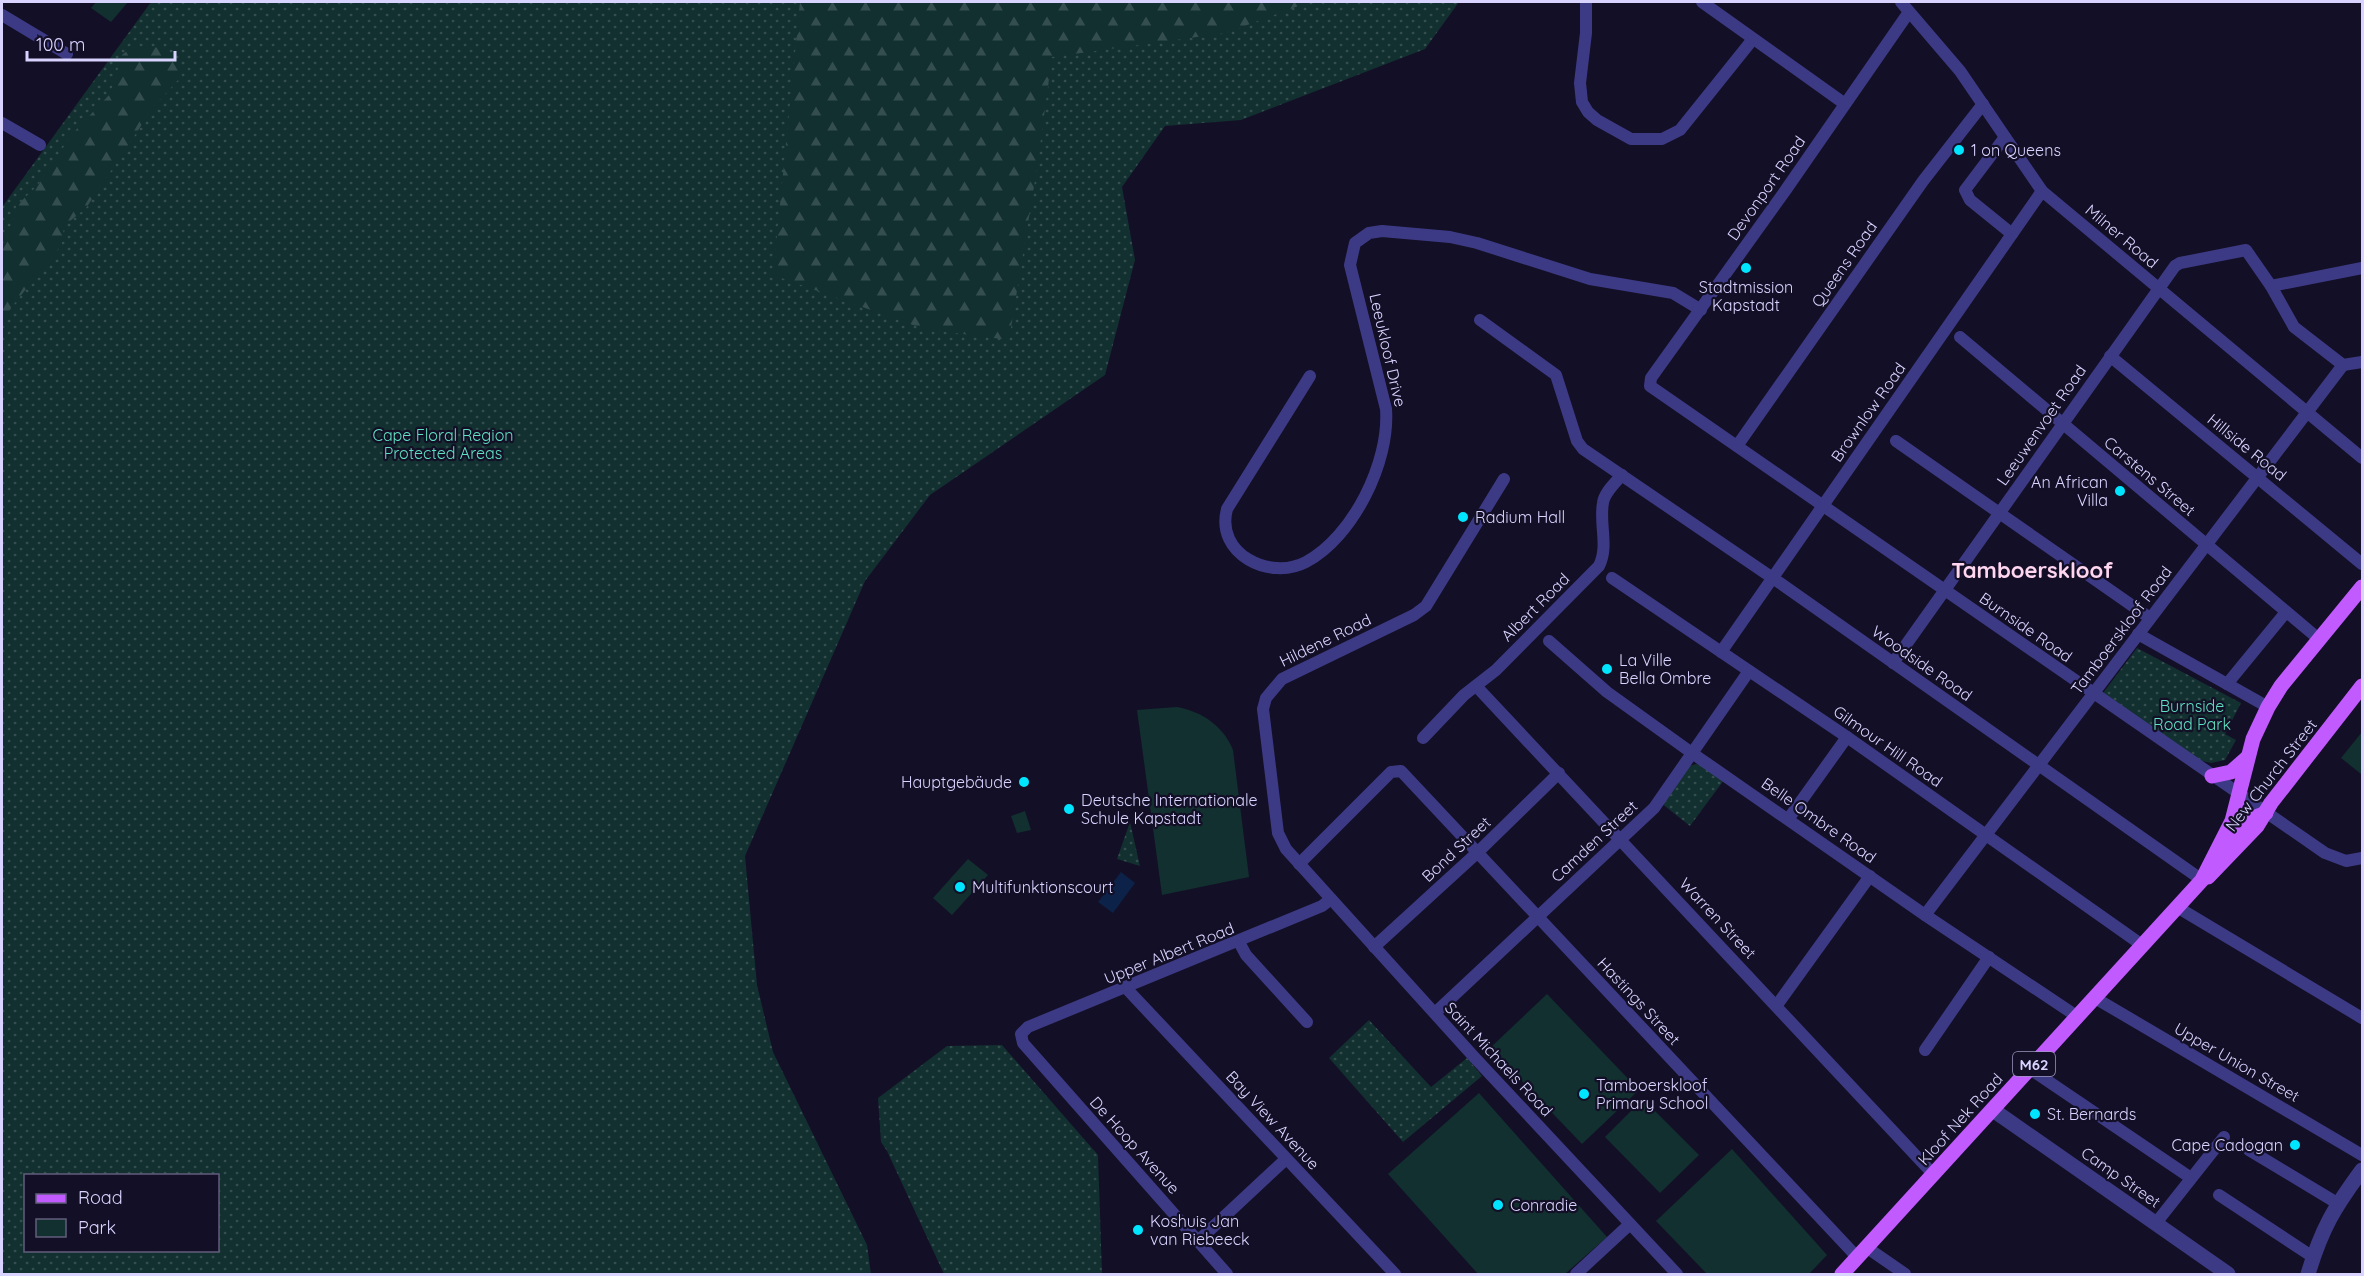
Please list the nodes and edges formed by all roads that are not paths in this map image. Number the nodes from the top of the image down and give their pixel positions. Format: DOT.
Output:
graph roads {
  1 [pos="1586,2"];
  2 [pos="1702,2"];
  3 [pos="1905,5"];
  4 [pos="2,15"];
  5 [pos="1753,39"];
  6 [pos="67,54"];
  7 [pos="1845,104"];
  8 [pos="1983,104"];
  9 [pos="2,123"];
  10 [pos="2005,137"];
  11 [pos="40,145"];
  12 [pos="2042,191"];
  13 [pos="2012,234"];
  14 [pos="2362,268"];
  15 [pos="2271,286"];
  16 [pos="2158,288"];
  17 [pos="1701,310"];
  18 [pos="1480,320"];
  19 [pos="1960,337"];
  20 [pos="2110,356"];
  21 [pos="2362,362"];
  22 [pos="2343,365"];
  23 [pos="1310,376"];
  24 [pos="1649,383"];
  25 [pos="2307,411"];
  26 [pos="2064,425"];
  27 [pos="1896,441"];
  28 [pos="1737,446"];
  29 [pos="2362,458"];
  30 [pos="1622,475"];
  31 [pos="2258,477"];
  32 [pos="1504,480"];
  33 [pos="1822,506"];
  34 [pos="1999,513"];
  35 [pos="2206,544"];
  36 [pos="2362,564"];
  37 [pos="1612,578"];
  38 [pos="1771,578"];
  39 [pos="2362,587"];
  40 [pos="1945,591"];
  41 [pos="2286,612"];
  42 [pos="2150,618"];
  43 [pos="2138,634"];
  44 [pos="2319,640"];
  45 [pos="1549,641"];
  46 [pos="1721,652"];
  47 [pos="1893,663"];
  48 [pos="1749,671"];
  49 [pos="2227,684"];
  50 [pos="1476,686"];
  51 [pos="2362,686"];
  52 [pos="2093,694"];
  53 [pos="2268,707"];
  54 [pos="1847,737"];
  55 [pos="1423,738"];
  56 [pos="1692,753"];
  57 [pos="2247,758"];
  58 [pos="2040,765"];
  59 [pos="1559,773"];
  60 [pos="2212,776"];
  61 [pos="2238,794"];
  62 [pos="2266,813"];
  63 [pos="1789,818"];
  64 [pos="1986,836"];
  65 [pos="1621,839"];
  66 [pos="2218,848"];
  67 [pos="1478,852"];
  68 [pos="2362,858"];
  69 [pos="1299,864"];
  70 [pos="1870,876"];
  71 [pos="2202,880"];
  72 [pos="1331,899"];
  73 [pos="2177,907"];
  74 [pos="1925,915"];
  75 [pos="1538,916"];
  76 [pos="1239,942"];
  77 [pos="2142,945"];
  78 [pos="1374,947"];
  79 [pos="1989,957"];
  80 [pos="1126,988"];
  81 [pos="2094,998"];
  82 [pos="1777,1005"];
  83 [pos="1435,1013"];
  84 [pos="2078,1017"];
  85 [pos="2362,1018"];
  86 [pos="1307,1022"];
  87 [pos="1021,1037"];
  88 [pos="1925,1050"];
  89 [pos="2030,1069"];
  90 [pos="1993,1110"];
  91 [pos="2224,1137"];
  92 [pos="2249,1150"];
  93 [pos="2362,1155"];
  94 [pos="1287,1159"];
  95 [pos="1934,1175"];
  96 [pos="2360,1177"];
  97 [pos="2191,1178"];
  98 [pos="2218,1195"];
  99 [pos="2337,1203"];
  100 [pos="2156,1223"];
  101 [pos="1630,1224"];
  102 [pos="1198,1241"];
  103 [pos="1861,1252"];
  104 [pos="2313,1257"];
  105 [pos="1227,1275"];
  106 [pos="1395,1275"];
  107 [pos="1576,1275"];
  108 [pos="1677,1275"];
  109 [pos="1842,1275"];
  110 [pos="1905,1275"];
  111 [pos="2228,1275"];
  112 [pos="2308,1275"];
  1 -- 5 [label="street"];
  2 -- 5 [label="street"];
  3 -- 7 [label="street, Devonport Road"];
  3 -- 8 [label="street, Milner Road"];
  4 -- 6 [label="street"];
  5 -- 7 [label="street"];
  7 -- 17 [label="street, Devonport Road"];
  8 -- 10 [label="street, Milner Road"];
  8 -- 28 [label="street, Queens Road"];
  9 -- 11 [label="street"];
  10 -- 12 [label="street, Milner Road"];
  10 -- 13 [label="street"];
  12 -- 13 [label="street, Brownlow Road"];
  12 -- 16 [label="street, Milner Road"];
  13 -- 33 [label="street, Brownlow Road"];
  14 -- 15 [label="street"];
  15 -- 16 [label="street, Leeuwenvoet Road"];
  15 -- 22 [label="street"];
  16 -- 20 [label="street, Leeuwenvoet Road"];
  16 -- 25 [label="street, Milner Road"];
  17 -- 23 [label="street, Leeukloof Drive"];
  17 -- 24 [label="street, Devonport Road"];
  18 -- 30 [label="street, Woodside Road"];
  19 -- 26 [label="street, Carstens Street"];
  20 -- 26 [label="street, Leeuwenvoet Road"];
  20 -- 31 [label="street, Hillside Road"];
  21 -- 22 [label="street"];
  22 -- 25 [label="street, Tamboerskloof Road"];
  24 -- 28 [label="street, Burnside Road"];
  25 -- 29 [label="street, Milner Road"];
  25 -- 31 [label="street, Tamboerskloof Road"];
  26 -- 34 [label="street, Leeuwenvoet Road"];
  26 -- 35 [label="street, Carstens Street"];
  27 -- 34 [label="street"];
  28 -- 33 [label="street, Burnside Road"];
  30 -- 38 [label="street, Woodside Road"];
  30 -- 50 [label="street, Albert Road"];
  31 -- 35 [label="street, Tamboerskloof Road"];
  31 -- 36 [label="street, Hillside Road"];
  32 -- 69 [label="street, Hildene Road"];
  33 -- 38 [label="street, Brownlow Road"];
  33 -- 40 [label="street, Burnside Road"];
  34 -- 40 [label="street, Leeuwenvoet Road"];
  34 -- 42 [label="street"];
  35 -- 41 [label="street, Carstens Street"];
  35 -- 42 [label="street, Tamboerskloof Road"];
  37 -- 46 [label="street, Gilmour Hill Road"];
  38 -- 46 [label="street, Brownlow Road"];
  38 -- 47 [label="street, Woodside Road"];
  39 -- 44 [label="main road, M62"];
  40 -- 47 [label="street, Leeuwenvoet Road"];
  40 -- 52 [label="street, Burnside Road"];
  41 -- 44 [label="street, Carstens Street"];
  41 -- 49 [label="street"];
  42 -- 43 [label="street, Tamboerskloof Road"];
  43 -- 49 [label="street"];
  43 -- 52 [label="street, Tamboerskloof Road"];
  44 -- 53 [label="main road, M62"];
  45 -- 56 [label="street, Belle Ombre Road"];
  46 -- 48 [label="street, Gilmour Hill Road"];
  47 -- 58 [label="street, Woodside Road"];
  48 -- 54 [label="street, Gilmour Hill Road"];
  48 -- 56 [label="street, Camden Street"];
  49 -- 53 [label="street"];
  50 -- 55 [label="street, Albert Road"];
  50 -- 59 [label="street, Warren Street"];
  51 -- 62 [label="main road, New Church Street / M62"];
  52 -- 58 [label="street, Tamboerskloof Road"];
  52 -- 60 [label="street, Burnside Road"];
  53 -- 57 [label="main road, M62"];
  54 -- 63 [label="street"];
  54 -- 64 [label="street, Gilmour Hill Road"];
  56 -- 63 [label="street, Belle Ombre Road"];
  56 -- 65 [label="street, Camden Street"];
  57 -- 60 [label="main road"];
  57 -- 61 [label="main road, M62"];
  58 -- 64 [label="street, Tamboerskloof Road"];
  58 -- 71 [label="street, Woodside Road"];
  59 -- 65 [label="street, Warren Street"];
  59 -- 67 [label="street, Bond Street"];
  60 -- 61 [label="street, Burnside Road"];
  61 -- 62 [label="street"];
  61 -- 66 [label="main road, M62"];
  62 -- 66 [label="main road"];
  62 -- 68 [label="street"];
  62 -- 71 [label="main road, New Church Street / M62"];
  63 -- 70 [label="street, Belle Ombre Road"];
  64 -- 74 [label="street, Tamboerskloof Road"];
  64 -- 77 [label="street, Gilmour Hill Road"];
  65 -- 75 [label="street, Camden Street"];
  65 -- 82 [label="street, Warren Street"];
  66 -- 71 [label="main road, M62"];
  67 -- 69 [label="street, Hastings Street"];
  67 -- 75 [label="street, Hastings Street"];
  67 -- 78 [label="street, Bond Street"];
  69 -- 72 [label="street, Saint Michaels Road"];
  70 -- 74 [label="street, Belle Ombre Road"];
  70 -- 82 [label="street"];
  71 -- 73 [label="main road, Kloof Nek Road / M62"];
  72 -- 76 [label="street, Upper Albert Road"];
  72 -- 78 [label="street, Saint Michaels Road"];
  73 -- 77 [label="main road, Kloof Nek Road / M62"];
  73 -- 85 [label="street"];
  74 -- 79 [label="street, Belle Ombre Road"];
  75 -- 83 [label="street, Camden Street"];
  75 -- 103 [label="street, Hastings Street"];
  76 -- 80 [label="street, Upper Albert Road"];
  76 -- 86 [label="street"];
  77 -- 81 [label="main road, Kloof Nek Road / M62"];
  78 -- 83 [label="street, Saint Michaels Road"];
  79 -- 84 [label="street, Belle Ombre Road"];
  79 -- 88 [label="street"];
  80 -- 87 [label="street, Upper Albert Road"];
  80 -- 94 [label="street, Bay View Avenue"];
  81 -- 84 [label="main road, Kloof Nek Road / M62"];
  81 -- 93 [label="street, Upper Union Street"];
  82 -- 95 [label="street, Warren Street"];
  83 -- 101 [label="street, Saint Michaels Road"];
  84 -- 89 [label="main road, Kloof Nek Road / M62"];
  87 -- 102 [label="street, De Hoop Avenue"];
  89 -- 90 [label="main road, Kloof Nek Road / M62"];
  89 -- 97 [label="street"];
  90 -- 95 [label="main road, Kloof Nek Road / M62"];
  90 -- 100 [label="street, Camp Street"];
  91 -- 97 [label="street"];
  92 -- 99 [label="street"];
  94 -- 102 [label="street"];
  94 -- 106 [label="street, Bay View Avenue"];
  95 -- 103 [label="main road, Kloof Nek Road / M62"];
  96 -- 99 [label="street"];
  97 -- 100 [label="street"];
  98 -- 104 [label="street"];
  99 -- 104 [label="street"];
  100 -- 111 [label="street, Camp Street"];
  101 -- 107 [label="street"];
  101 -- 108 [label="street, Saint Michaels Road"];
  102 -- 105 [label="street, De Hoop Avenue"];
  103 -- 109 [label="main road, Kloof Nek Road / M62"];
  103 -- 110 [label="street, Hastings Street"];
  104 -- 112 [label="street"];
}
